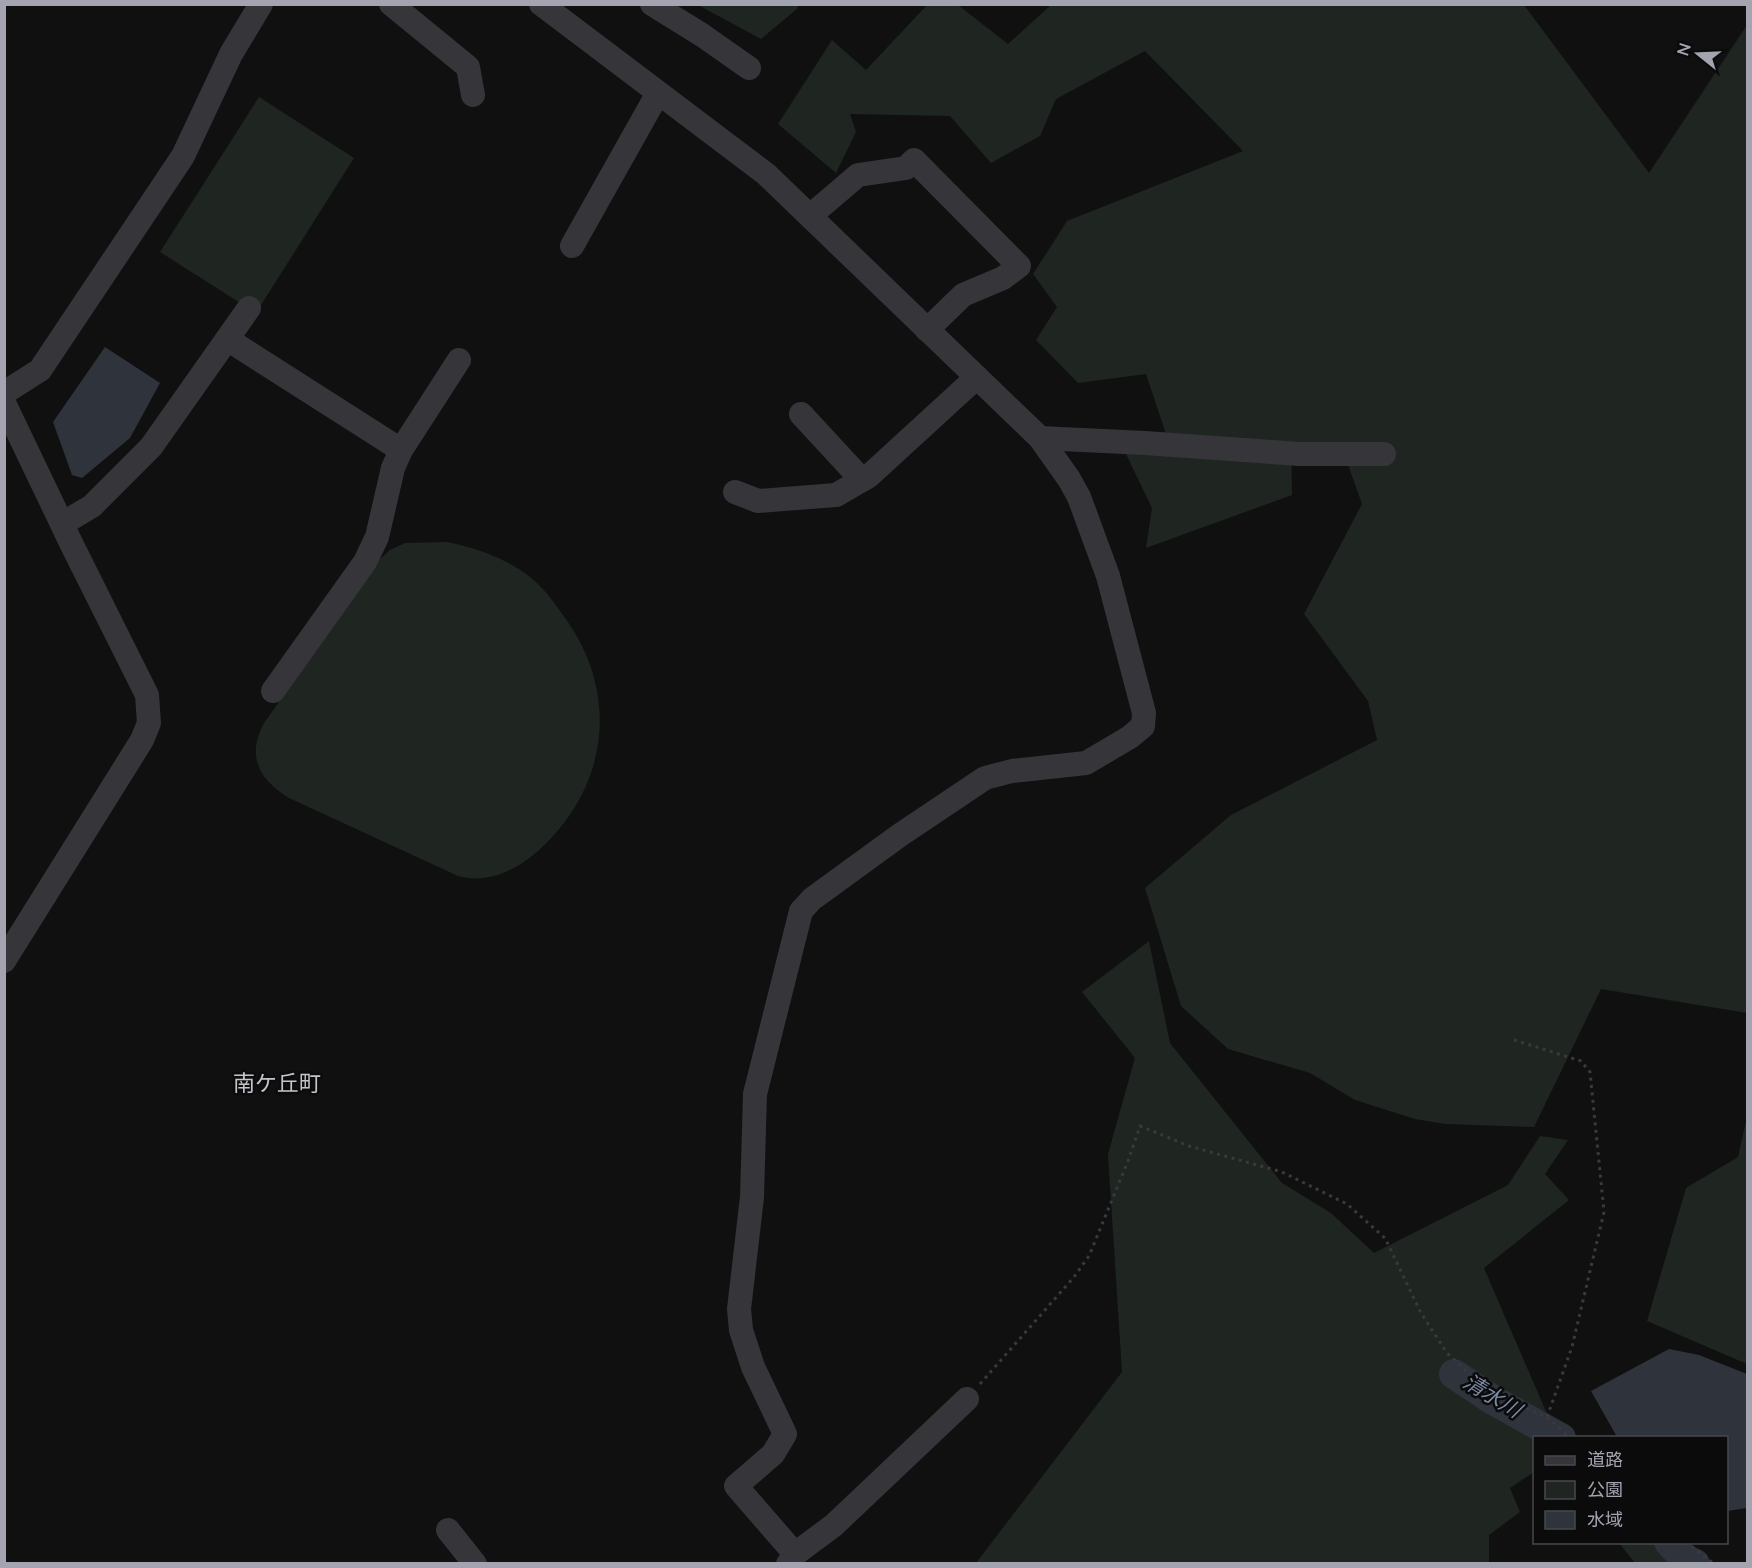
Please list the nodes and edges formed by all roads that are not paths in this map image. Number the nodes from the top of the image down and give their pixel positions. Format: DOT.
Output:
graph roads {
  1 [pos="261,4"];
  2 [pos="391,4"];
  3 [pos="541,4"];
  4 [pos="652,4"];
  5 [pos="749,68"];
  6 [pos="658,93"];
  7 [pos="473,95"];
  8 [pos="810,216"];
  9 [pos="572,246"];
  10 [pos="249,308"];
  11 [pos="927,330"];
  12 [pos="227,339"];
  13 [pos="459,360"];
  14 [pos="977,377"];
  15 [pos="4,393"];
  16 [pos="4,403"];
  17 [pos="801,414"];
  18 [pos="1040,438"];
  19 [pos="401,450"];
  20 [pos="1384,454"];
  21 [pos="862,480"];
  22 [pos="735,492"];
  23 [pos="62,525"];
  24 [pos="273,691"];
  25 [pos="4,961"];
  26 [pos="967,1399"];
  27 [pos="448,1530"];
  28 [pos="791,1559"];
  29 [pos="475,1563"];
  1 -- 15 [label="street"];
  2 -- 7 [label="street"];
  3 -- 6 [label="street"];
  4 -- 5 [label="street"];
  6 -- 8 [label="street"];
  6 -- 9 [label="street"];
  8 -- 11 [label="street"];
  8 -- 11 [label="street"];
  10 -- 12 [label="street"];
  11 -- 14 [label="street"];
  12 -- 19 [label="street"];
  12 -- 23 [label="street"];
  13 -- 19 [label="street"];
  14 -- 18 [label="street"];
  14 -- 21 [label="street"];
  16 -- 23 [label="street"];
  17 -- 21 [label="street"];
  18 -- 20 [label="street"];
  18 -- 28 [label="street"];
  19 -- 24 [label="street"];
  21 -- 22 [label="street"];
  23 -- 25 [label="street"];
  26 -- 28 [label="street"];
  27 -- 29 [label="street"];
}
